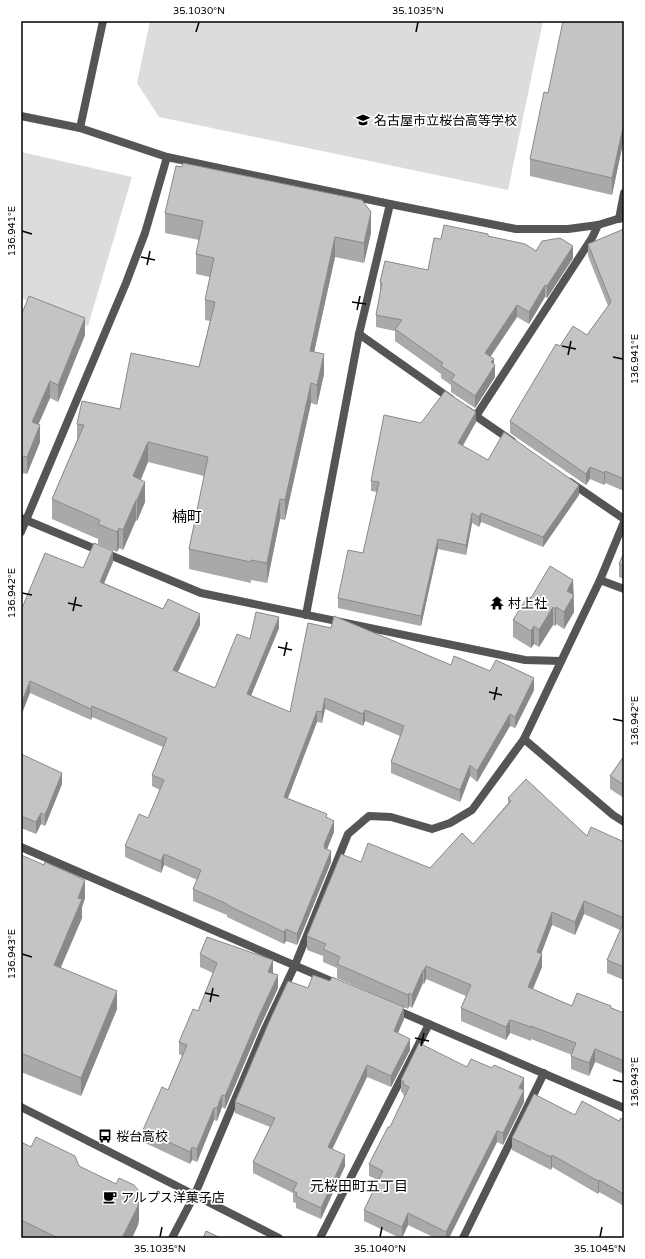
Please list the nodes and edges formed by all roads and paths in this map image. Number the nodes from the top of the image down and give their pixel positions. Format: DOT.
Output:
graph roads {
  1 [pos="103,21"];
  2 [pos="21,116"];
  3 [pos="80,128"];
  4 [pos="167,157"];
  5 [pos="624,193"];
  6 [pos="390,204"];
  7 [pos="621,218"];
  8 [pos="598,226"];
  9 [pos="359,334"];
  10 [pos="476,416"];
  11 [pos="521,448"];
  12 [pos="566,479"];
  13 [pos="23,519"];
  14 [pos="624,521"];
  15 [pos="21,532"];
  16 [pos="600,580"];
  17 [pos="624,589"];
  18 [pos="306,615"];
  19 [pos="562,661"];
  20 [pos="524,739"];
  21 [pos="624,822"];
  22 [pos="21,847"];
  23 [pos="295,965"];
  24 [pos="350,989"];
  25 [pos="385,1004"];
  26 [pos="428,1024"];
  27 [pos="544,1073"];
  28 [pos="21,1107"];
  29 [pos="624,1108"];
  30 [pos="195,1194"];
  31 [pos="172,1238"];
  32 [pos="279,1238"];
  33 [pos="320,1238"];
  34 [pos="463,1238"];
  1 -- 3 [label="street"];
  2 -- 3 [label="street"];
  3 -- 4 [label="street"];
  4 -- 6 [label="street"];
  4 -- 13 [label="street"];
  5 -- 7 [label="street"];
  6 -- 8 [label="street"];
  6 -- 9 [label="street"];
  7 -- 8 [label="street"];
  8 -- 10 [label="street"];
  9 -- 10 [label="street"];
  9 -- 18 [label="street"];
  10 -- 11 [label="street"];
  12 -- 14 [label="street"];
  13 -- 15 [label="street"];
  13 -- 18 [label="street"];
  14 -- 16 [label="street"];
  16 -- 17 [label="street"];
  16 -- 19 [label="street"];
  18 -- 19 [label="street"];
  19 -- 20 [label="street"];
  20 -- 21 [label="street"];
  20 -- 23 [label="street"];
  22 -- 23 [label="street"];
  23 -- 24 [label="street"];
  23 -- 30 [label="street"];
  25 -- 26 [label="street"];
  26 -- 27 [label="street"];
  26 -- 33 [label="street"];
  27 -- 29 [label="street"];
  27 -- 34 [label="street"];
  28 -- 30 [label="street"];
  30 -- 31 [label="street"];
  30 -- 32 [label="street"];
}
